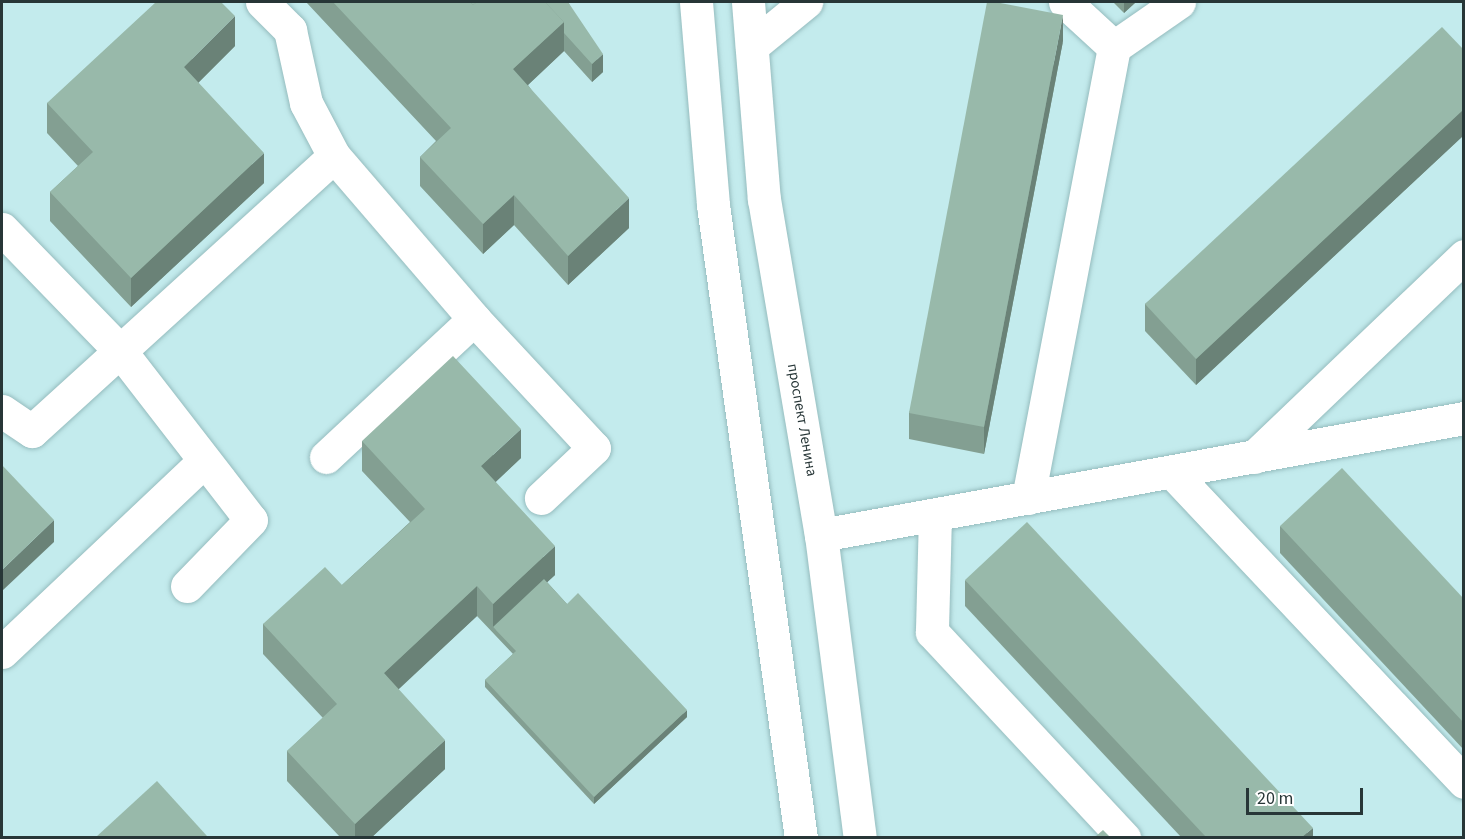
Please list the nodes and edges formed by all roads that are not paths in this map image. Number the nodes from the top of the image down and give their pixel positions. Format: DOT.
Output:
graph roads {
  1 [pos="262,2"];
  2 [pos="696,2"];
  3 [pos="748,2"];
  4 [pos="806,2"];
  5 [pos="1065,2"];
  6 [pos="1179,2"];
  7 [pos="752,46"];
  8 [pos="1114,47"];
  9 [pos="334,156"];
  10 [pos="2,229"];
  11 [pos="1464,256"];
  12 [pos="474,319"];
  13 [pos="121,352"];
  14 [pos="2,411"];
  15 [pos="1464,418"];
  16 [pos="326,457"];
  17 [pos="1254,457"];
  18 [pos="204,462"];
  19 [pos="1172,471"];
  20 [pos="541,498"];
  21 [pos="1028,498"];
  22 [pos="935,515"];
  23 [pos="821,535"];
  24 [pos="187,586"];
  25 [pos="2,652"];
  26 [pos="1464,782"];
  27 [pos="801,837"];
  28 [pos="860,837"];
  29 [pos="1124,837"];
  1 -- 9 [label="main road"];
  2 -- 27 [label="main road"];
  3 -- 7 [label="main road, проспект Ленина"];
  4 -- 7 [label="main road"];
  5 -- 8 [label="main road"];
  6 -- 8 [label="main road"];
  7 -- 23 [label="main road, проспект Ленина"];
  8 -- 21 [label="main road"];
  9 -- 12 [label="main road"];
  9 -- 13 [label="main road"];
  10 -- 13 [label="main road"];
  11 -- 17 [label="main road"];
  12 -- 16 [label="main road"];
  12 -- 20 [label="main road"];
  13 -- 14 [label="main road"];
  13 -- 18 [label="main road"];
  15 -- 17 [label="main road"];
  17 -- 19 [label="main road"];
  18 -- 24 [label="main road"];
  18 -- 25 [label="main road"];
  19 -- 21 [label="main road"];
  19 -- 26 [label="main road"];
  21 -- 22 [label="main road"];
  22 -- 23 [label="main road"];
  22 -- 29 [label="main road"];
  23 -- 28 [label="main road, проспект Ленина"];
}
